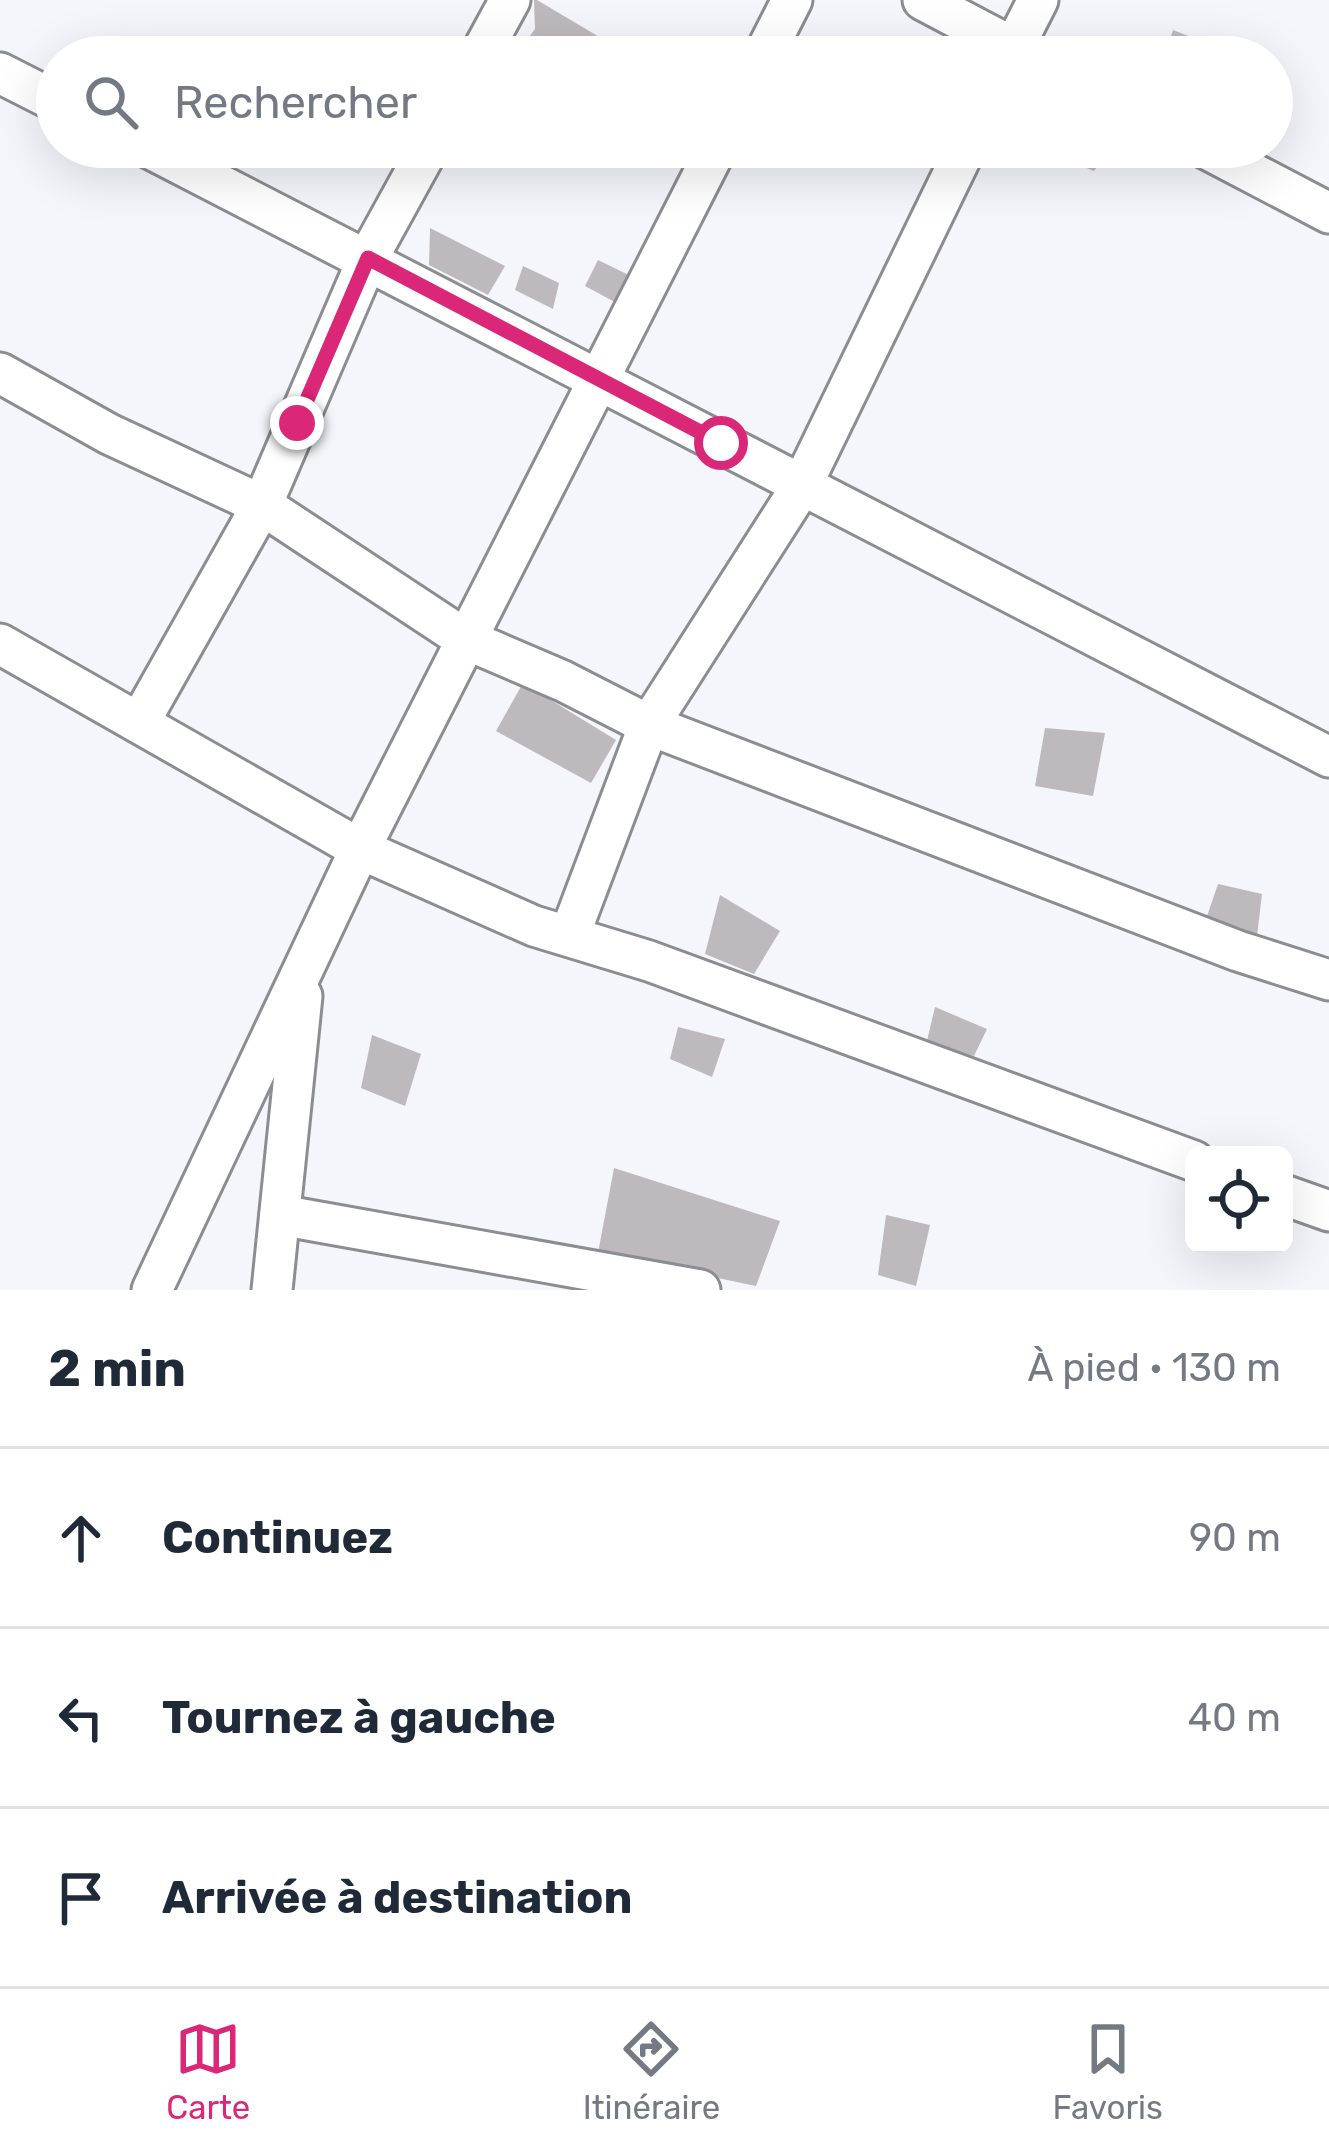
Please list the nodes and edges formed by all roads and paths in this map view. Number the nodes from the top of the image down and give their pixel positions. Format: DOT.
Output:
graph roads {
  1 [pos="510,0"];
  2 [pos="792,0"];
  3 [pos="923,0"];
  4 [pos="1037,0"];
  5 [pos="490,36"];
  6 [pos="774,36"];
  7 [pos="986,36"];
  8 [pos="1024,36"];
  9 [pos="0,73"];
  10 [pos="36,91"];
  11 [pos="189,168"];
  12 [pos="417,168"];
  13 [pos="706,168"];
  14 [pos="955,168"];
  15 [pos="1243,168"];
  16 [pos="1329,213"];
  17 [pos="368,258"];
  18 [pos="0,373"];
  19 [pos="601,378"];
  20 [pos="801,487"];
  21 [pos="262,505"];
  22 [pos="465,639"];
  23 [pos="0,644"];
  24 [pos="139,723"];
  25 [pos="650,725"];
  26 [pos="1329,757"];
  27 [pos="360,849"];
  28 [pos="571,934"];
  29 [pos="304,966"];
  30 [pos="1329,980"];
  31 [pos="1185,1158"];
  32 [pos="1293,1198"];
  33 [pos="1329,1211"];
  34 [pos="280,1215"];
  35 [pos="152,1290"];
  36 [pos="272,1290"];
  37 [pos="700,1290"];
  1 -- 5 [label="street"];
  2 -- 6 [label="street"];
  3 -- 7 [label="street"];
  4 -- 8 [label="street"];
  9 -- 10 [label="street"];
  11 -- 17 [label="street"];
  12 -- 17 [label="street"];
  13 -- 19 [label="street"];
  14 -- 20 [label="street"];
  15 -- 16 [label="street"];
  17 -- 19 [label="street"];
  17 -- 21 [label="street"];
  18 -- 21 [label="street"];
  19 -- 20 [label="street"];
  19 -- 22 [label="street"];
  20 -- 25 [label="street"];
  20 -- 26 [label="street"];
  21 -- 22 [label="street"];
  21 -- 24 [label="street"];
  22 -- 25 [label="street"];
  22 -- 27 [label="street"];
  23 -- 24 [label="street"];
  24 -- 27 [label="street"];
  25 -- 28 [label="street"];
  25 -- 30 [label="street"];
  27 -- 28 [label="street"];
  27 -- 29 [label="street"];
  28 -- 31 [label="street"];
  29 -- 34 [label="street"];
  29 -- 35 [label="street"];
  32 -- 33 [label="street"];
  34 -- 36 [label="street"];
  34 -- 37 [label="street"];
}
